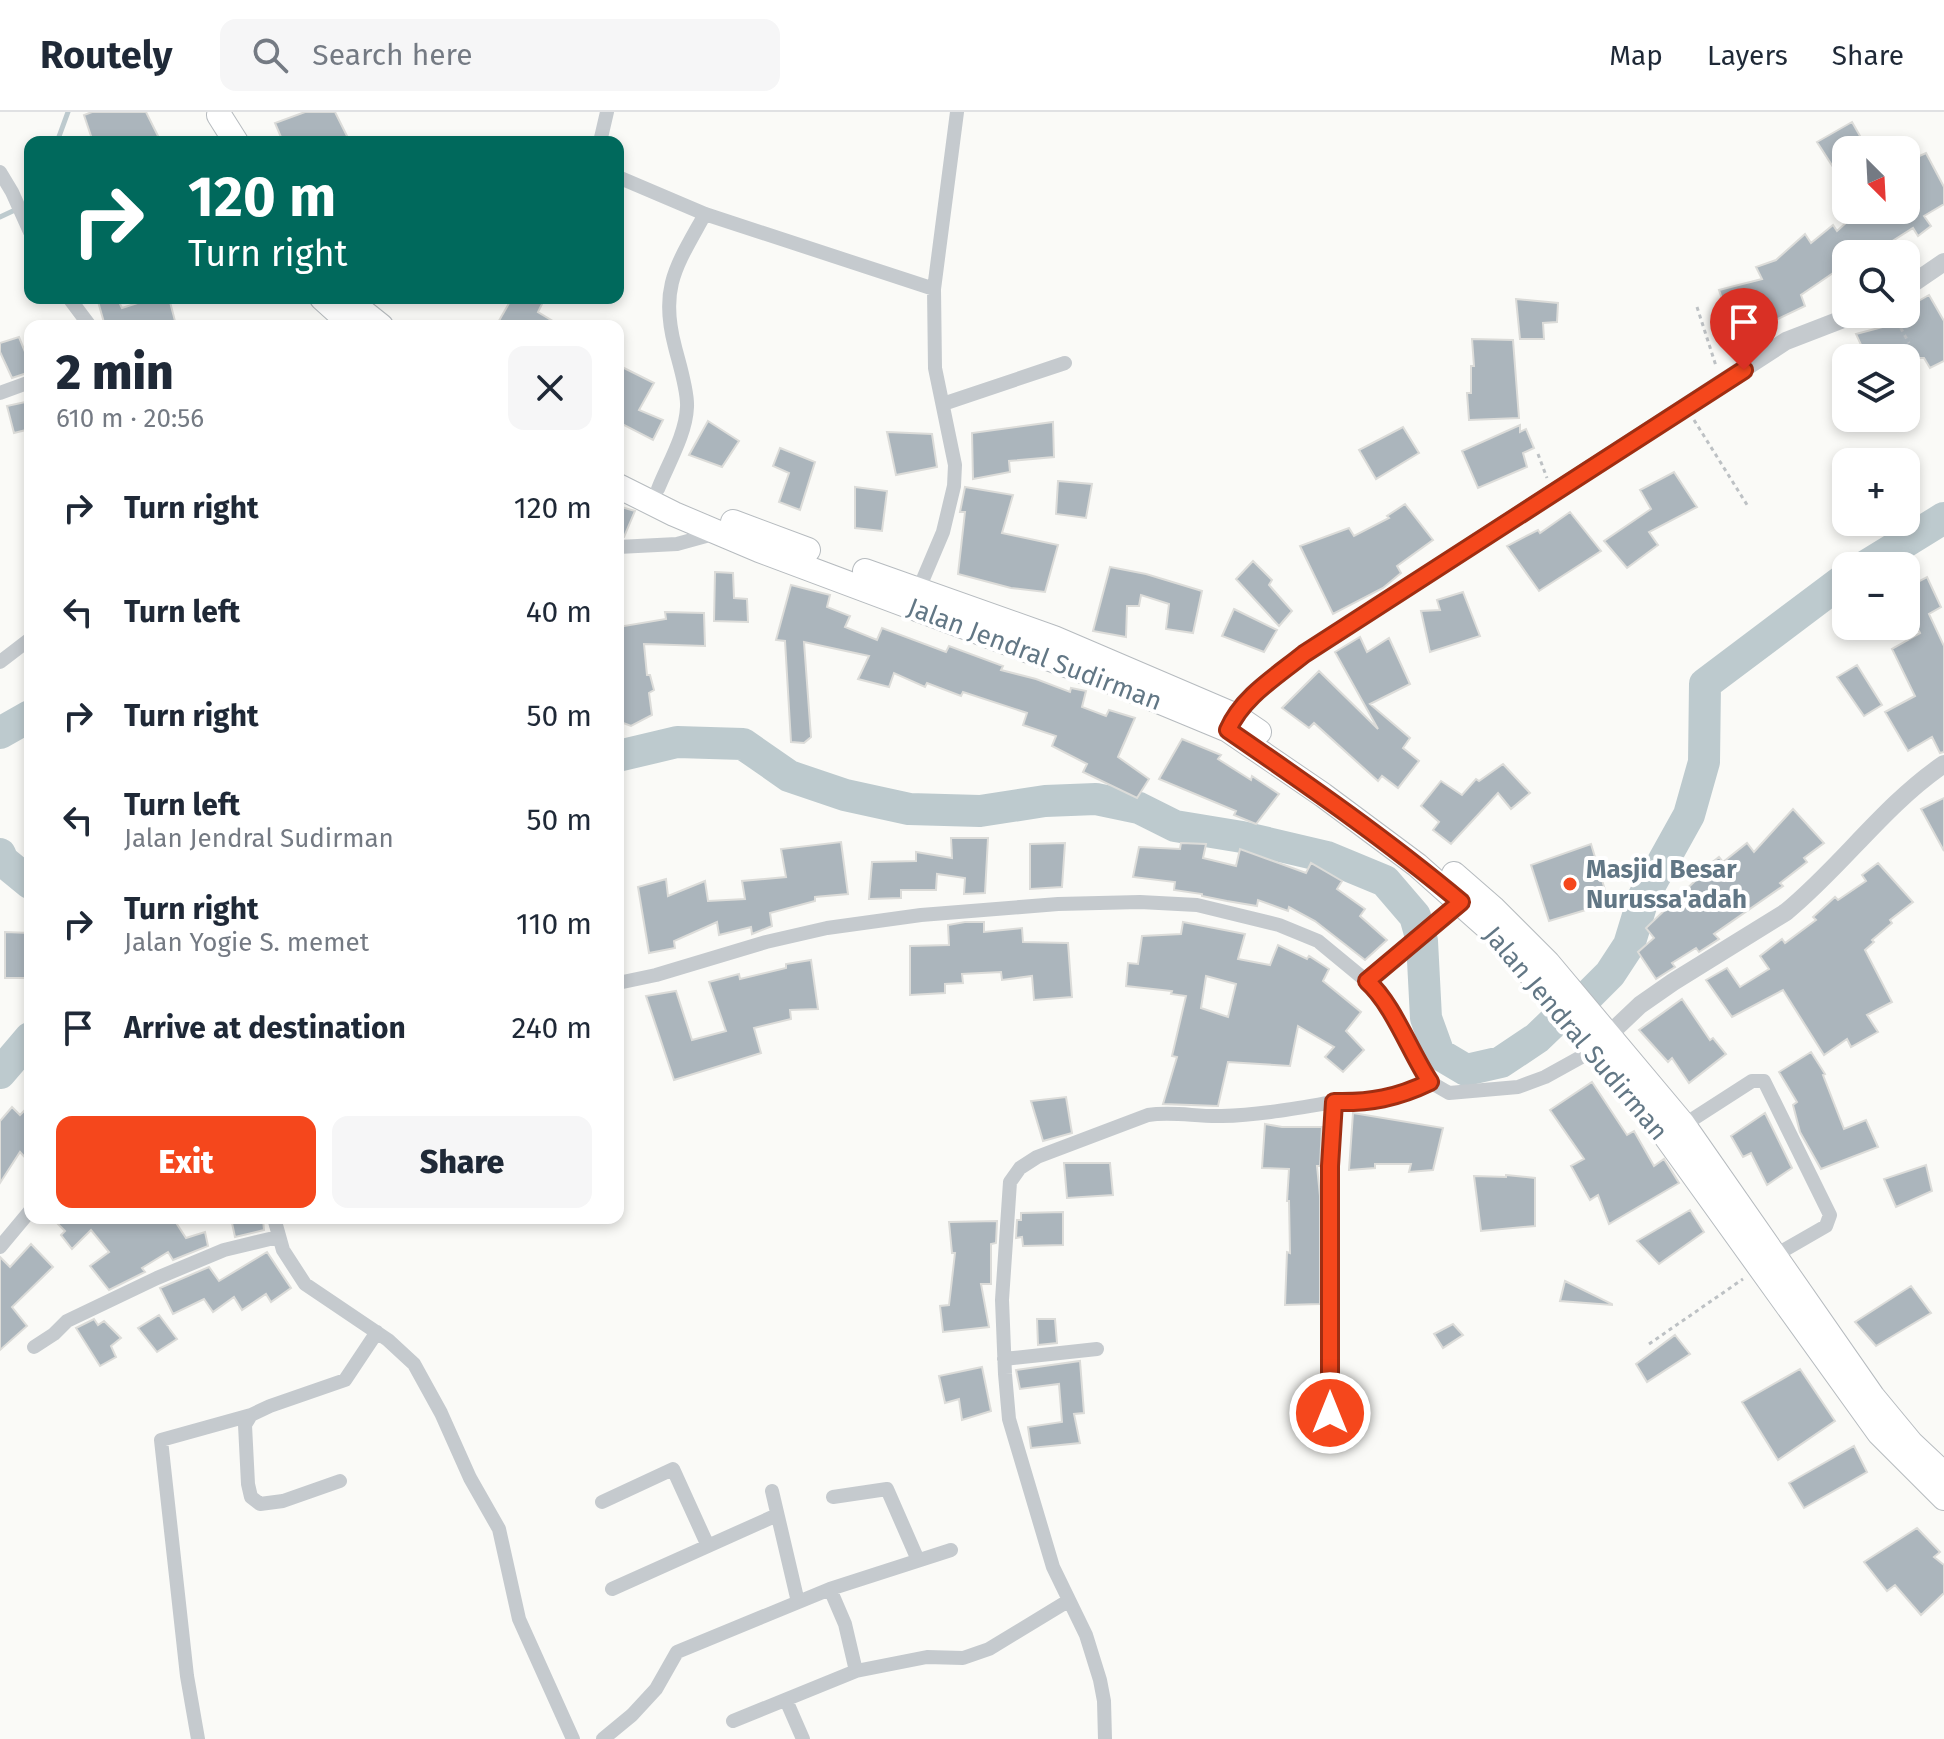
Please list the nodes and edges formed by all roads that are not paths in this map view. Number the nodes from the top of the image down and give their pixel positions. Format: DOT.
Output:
graph roads {
  1 [pos="607,112"];
  2 [pos="957,112"];
  3 [pos="219,113"];
  4 [pos="224,136"];
  5 [pos="232,136"];
  6 [pos="601,136"];
  7 [pos="0,172"];
  8 [pos="624,180"];
  9 [pos="705,214"];
  10 [pos="24,220"];
  11 [pos="1944,262"];
  12 [pos="1920,278"];
  13 [pos="934,289"];
  14 [pos="329,304"];
  15 [pos="354,304"];
  16 [pos="346,320"];
  17 [pos="374,320"];
  18 [pos="1832,323"];
  19 [pos="1065,363"];
  20 [pos="24,384"];
  21 [pos="0,393"];
  22 [pos="943,404"];
  23 [pos="624,470"];
  24 [pos="624,489"];
  25 [pos="658,489"];
  26 [pos="721,525"];
  27 [pos="624,547"];
  28 [pos="918,591"];
  29 [pos="24,644"];
  30 [pos="0,662"];
  31 [pos="1231,722"];
  32 [pos="1944,764"];
  33 [pos="1467,896"];
  34 [pos="1367,981"];
  35 [pos="624,982"];
  36 [pos="1593,1034"];
  37 [pos="1430,1082"];
  38 [pos="1334,1102"];
  39 [pos="1675,1132"];
  40 [pos="24,1218"];
  41 [pos="275,1224"];
  42 [pos="278,1237"];
  43 [pos="0,1247"];
  44 [pos="1766,1262"];
  45 [pos="377,1332"];
  46 [pos="34,1347"];
  47 [pos="1097,1349"];
  48 [pos="1004,1359"];
  49 [pos="1330,1413"];
  50 [pos="251,1415"];
  51 [pos="1944,1474"];
  52 [pos="340,1481"];
  53 [pos="772,1491"];
  54 [pos="833,1497"];
  55 [pos="1944,1498"];
  56 [pos="602,1502"];
  57 [pos="777,1515"];
  58 [pos="708,1546"];
  59 [pos="951,1550"];
  60 [pos="918,1560"];
  61 [pos="612,1589"];
  62 [pos="830,1589"];
  63 [pos="1068,1601"];
  64 [pos="798,1602"];
  65 [pos="856,1671"];
  66 [pos="786,1700"];
  67 [pos="733,1721"];
  68 [pos="198,1739"];
  69 [pos="573,1739"];
  70 [pos="603,1739"];
  71 [pos="803,1739"];
  72 [pos="1105,1739"];
  1 -- 6 [label="street"];
  2 -- 13 [label="street"];
  3 -- 4 [label="highway"];
  3 -- 5 [label="highway"];
  7 -- 10 [label="street"];
  8 -- 9 [label="street"];
  9 -- 13 [label="street"];
  9 -- 25 [label="street"];
  11 -- 12 [label="street"];
  13 -- 22 [label="street"];
  14 -- 16 [label="highway"];
  15 -- 17 [label="highway"];
  18 -- 31 [label="street"];
  19 -- 22 [label="street"];
  20 -- 21 [label="street"];
  22 -- 28 [label="street"];
  23 -- 25 [label="highway, Jalan Jendral Sudirman"];
  24 -- 26 [label="highway, Jalan Jendral Sudirman"];
  25 -- 26 [label="highway, Jalan Jendral Sudirman"];
  26 -- 27 [label="street"];
  26 -- 28 [label="highway, Jalan Jendral Sudirman"];
  26 -- 31 [label="highway, Jalan Jendral Sudirman"];
  28 -- 31 [label="highway, Jalan Jendral Sudirman"];
  29 -- 30 [label="street"];
  31 -- 33 [label="highway, Jalan Jendral Sudirman"];
  32 -- 36 [label="street"];
  33 -- 34 [label="street"];
  33 -- 36 [label="highway, Jalan Jendral Sudirman"];
  34 -- 35 [label="street"];
  34 -- 37 [label="street"];
  36 -- 37 [label="street"];
  36 -- 39 [label="highway, Jalan Jendral Sudirman"];
  37 -- 38 [label="street"];
  38 -- 48 [label="street"];
  38 -- 49 [label="street"];
  39 -- 44 [label="highway, Jalan Jendral Sudirman"];
  39 -- 44 [label="street"];
  40 -- 43 [label="street"];
  41 -- 42 [label="street"];
  42 -- 45 [label="street"];
  42 -- 46 [label="street"];
  44 -- 51 [label="highway, Jalan Jendral Sudirman"];
  44 -- 55 [label="highway, Jalan Jendral Sudirman"];
  45 -- 50 [label="street"];
  45 -- 69 [label="street"];
  47 -- 48 [label="street"];
  48 -- 63 [label="street"];
  50 -- 52 [label="street"];
  50 -- 68 [label="street"];
  53 -- 57 [label="street"];
  54 -- 60 [label="street"];
  56 -- 58 [label="street"];
  57 -- 58 [label="street"];
  57 -- 64 [label="street"];
  58 -- 61 [label="street"];
  59 -- 60 [label="street"];
  60 -- 62 [label="street"];
  62 -- 64 [label="street"];
  62 -- 65 [label="street"];
  63 -- 65 [label="street"];
  63 -- 72 [label="street"];
  64 -- 70 [label="street"];
  65 -- 66 [label="street"];
  66 -- 67 [label="street"];
  66 -- 71 [label="street"];
}
